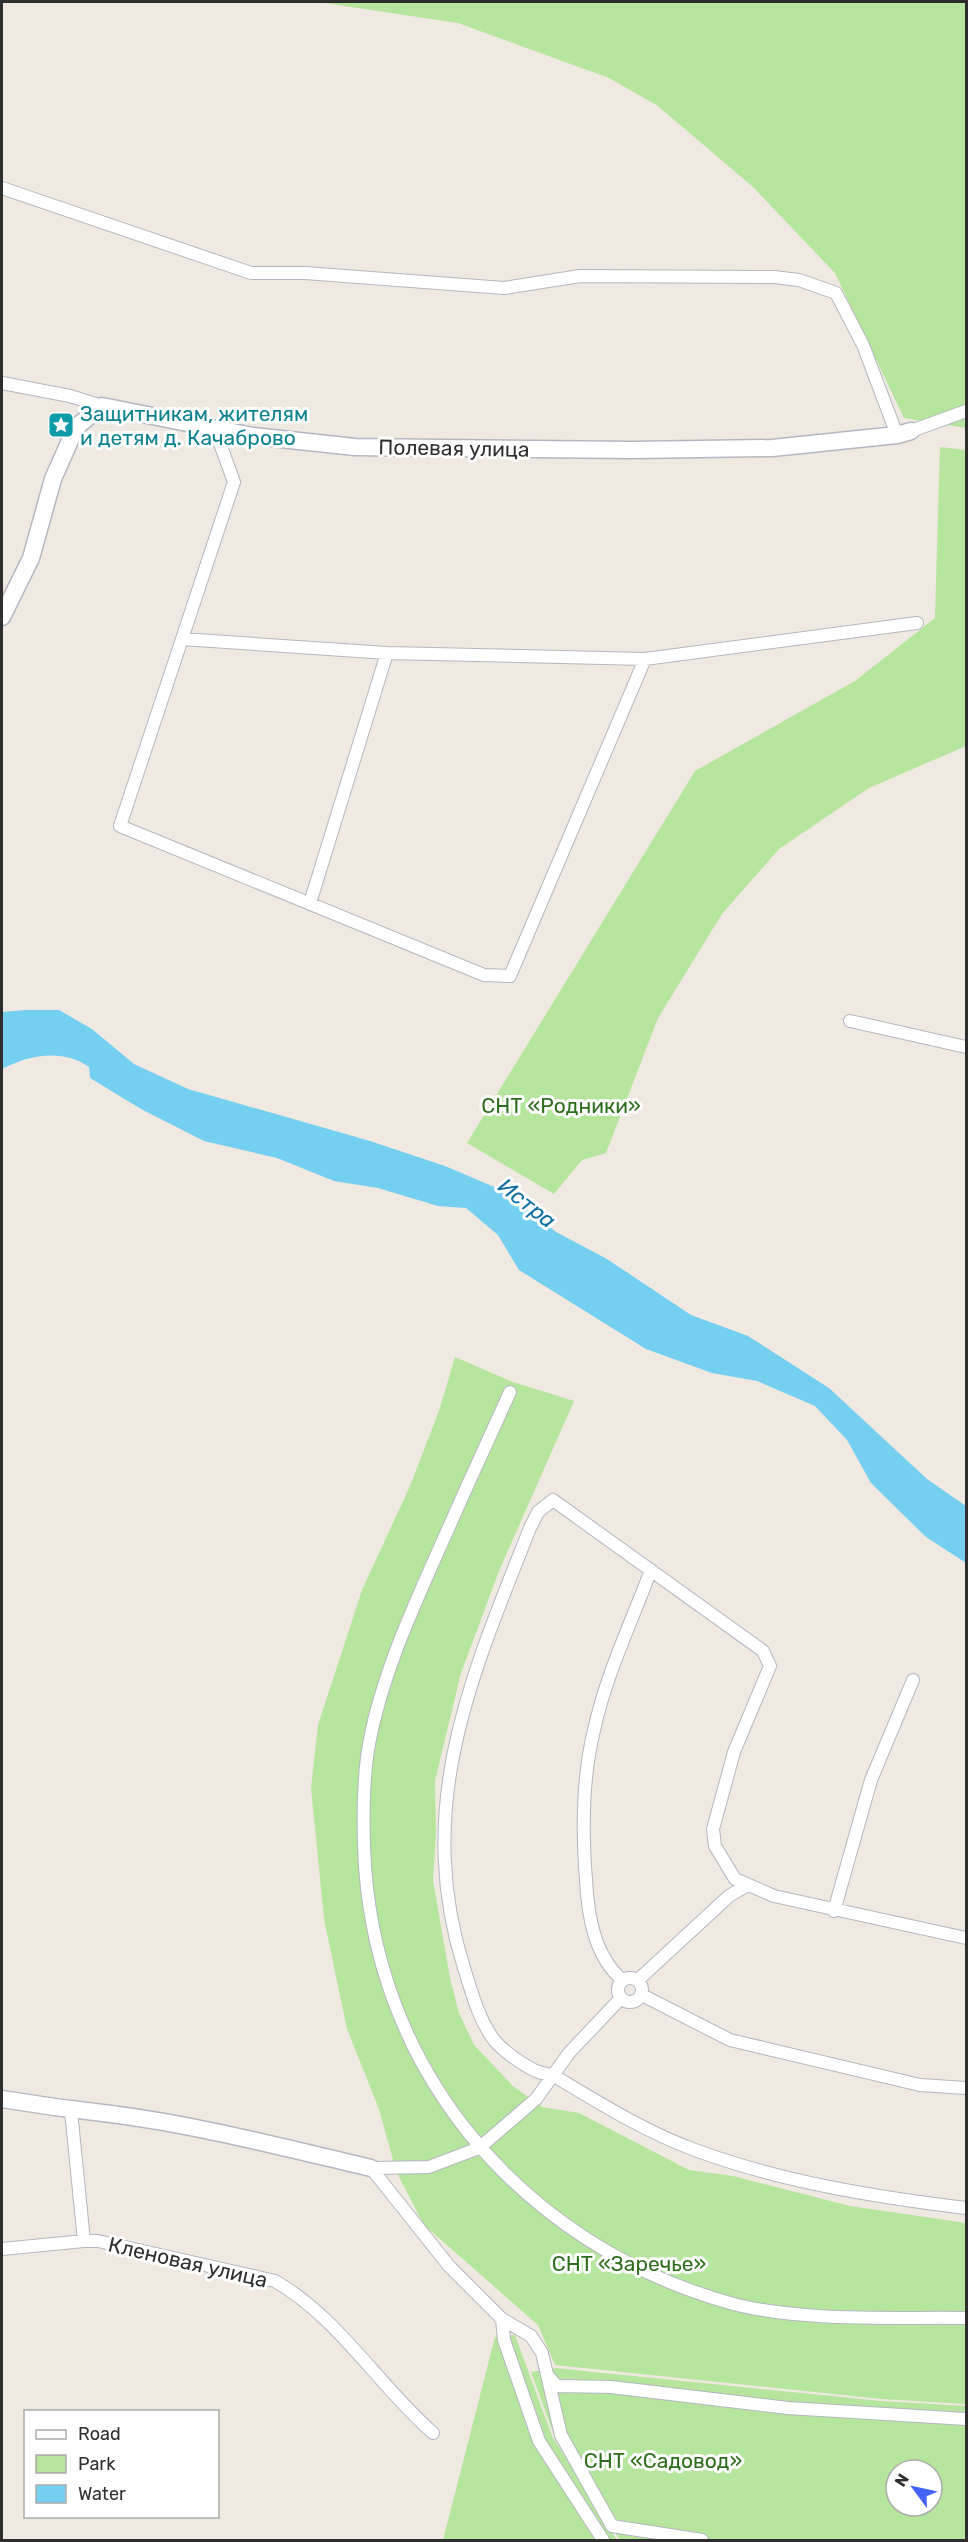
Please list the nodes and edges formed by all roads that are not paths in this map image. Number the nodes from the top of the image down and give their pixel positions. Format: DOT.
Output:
graph roads {
  1 [pos="2,188"];
  2 [pos="2,383"];
  3 [pos="102,406"];
  4 [pos="966,411"];
  5 [pos="215,430"];
  6 [pos="904,433"];
  7 [pos="2,617"];
  8 [pos="917,623"];
  9 [pos="182,639"];
  10 [pos="387,653"];
  11 [pos="645,660"];
  12 [pos="310,903"];
  13 [pos="850,1021"];
  14 [pos="966,1047"];
  15 [pos="510,1392"];
  16 [pos="651,1570"];
  17 [pos="913,1680"];
  18 [pos="746,1886"];
  19 [pos="834,1911"];
  20 [pos="966,1938"];
  21 [pos="622,1980"];
  22 [pos="638,1980"];
  23 [pos="642,1995"];
  24 [pos="621,1998"];
  25 [pos="551,2074"];
  26 [pos="966,2088"];
  27 [pos="2,2099"];
  28 [pos="71,2111"];
  29 [pos="479,2148"];
  30 [pos="371,2168"];
  31 [pos="966,2208"];
  32 [pos="84,2241"];
  33 [pos="2,2249"];
  34 [pos="966,2318"];
  35 [pos="502,2319"];
  36 [pos="546,2373"];
  37 [pos="966,2419"];
  38 [pos="433,2433"];
  39 [pos="603,2541"];
  40 [pos="702,2541"];
  1 -- 6 [label="street"];
  2 -- 3 [label="street, Полевая улица"];
  3 -- 5 [label="street, Полевая улица"];
  3 -- 7 [label="street"];
  4 -- 6 [label="street"];
  5 -- 6 [label="street, Полевая улица"];
  5 -- 9 [label="street"];
  8 -- 11 [label="street"];
  9 -- 10 [label="street"];
  9 -- 12 [label="street"];
  10 -- 11 [label="street"];
  10 -- 12 [label="street"];
  11 -- 12 [label="street"];
  13 -- 14 [label="street"];
  15 -- 29 [label="street"];
  16 -- 18 [label="street"];
  16 -- 21 [label="street"];
  16 -- 25 [label="street"];
  17 -- 19 [label="street"];
  18 -- 19 [label="street"];
  18 -- 22 [label="street"];
  19 -- 20 [label="street"];
  21 -- 22 [label="street"];
  21 -- 24 [label="street"];
  22 -- 23 [label="street"];
  23 -- 24 [label="street"];
  23 -- 26 [label="street"];
  24 -- 25 [label="street"];
  25 -- 29 [label="street"];
  25 -- 31 [label="street"];
  27 -- 28 [label="street"];
  28 -- 30 [label="street"];
  28 -- 32 [label="street, Кленовая улица"];
  29 -- 30 [label="street"];
  29 -- 34 [label="street"];
  30 -- 35 [label="street"];
  32 -- 33 [label="street"];
  32 -- 38 [label="street, Кленовая улица"];
  35 -- 36 [label="street"];
  35 -- 39 [label="street"];
  36 -- 37 [label="street"];
  36 -- 40 [label="street"];
}
